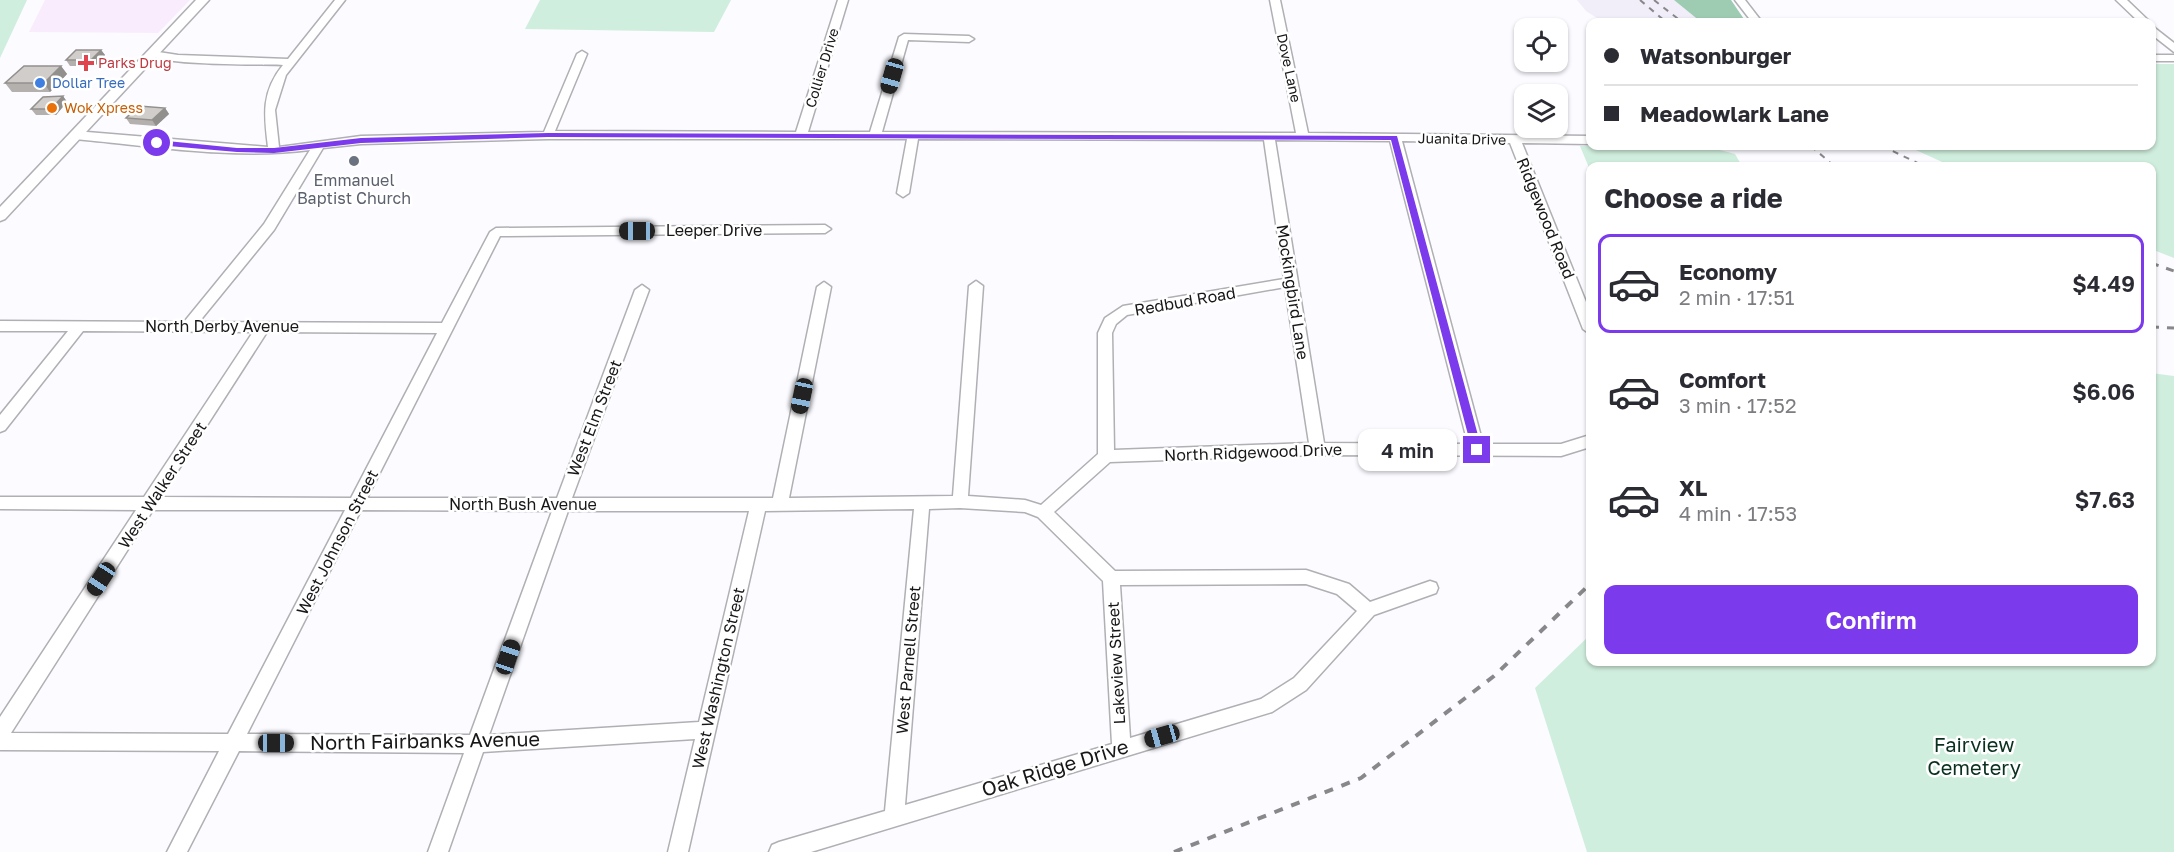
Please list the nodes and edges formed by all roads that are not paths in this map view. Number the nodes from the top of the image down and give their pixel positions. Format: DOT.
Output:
graph roads {
  1 [pos="203,0"];
  2 [pos="339,0"];
  3 [pos="843,0"];
  4 [pos="1275,0"];
  5 [pos="1740,0"];
  6 [pos="2121,0"];
  7 [pos="1754,18"];
  8 [pos="2141,18"];
  9 [pos="2156,33"];
  10 [pos="969,39"];
  11 [pos="2174,49"];
  12 [pos="152,54"];
  13 [pos="582,54"];
  14 [pos="2156,58"];
  15 [pos="2174,58"];
  16 [pos="291,62"];
  17 [pos="75,135"];
  18 [pos="548,135"];
  19 [pos="801,135"];
  20 [pos="875,135"];
  21 [pos="914,136"];
  22 [pos="1269,136"];
  23 [pos="1303,137"];
  24 [pos="1395,138"];
  25 [pos="1586,140"];
  26 [pos="1515,141"];
  27 [pos="318,147"];
  28 [pos="274,151"];
  29 [pos="903,193"];
  30 [pos="0,216"];
  31 [pos="825,229"];
  32 [pos="496,232"];
  33 [pos="1291,282"];
  34 [pos="976,286"];
  35 [pos="824,287"];
  36 [pos="642,290"];
  37 [pos="1586,319"];
  38 [pos="0,326"];
  39 [pos="188,326"];
  40 [pos="264,326"];
  41 [pos="79,327"];
  42 [pos="445,328"];
  43 [pos="0,426"];
  44 [pos="1586,442"];
  45 [pos="1317,449"];
  46 [pos="1477,450"];
  47 [pos="1106,456"];
  48 [pos="152,502"];
  49 [pos="960,502"];
  50 [pos="0,503"];
  51 [pos="357,503"];
  52 [pos="922,503"];
  53 [pos="780,504"];
  54 [pos="562,505"];
  55 [pos="758,505"];
  56 [pos="1044,512"];
  57 [pos="1111,578"];
  58 [pos="1430,588"];
  59 [pos="1368,610"];
  60 [pos="706,730"];
  61 [pos="0,733"];
  62 [pos="0,741"];
  63 [pos="234,743"];
  64 [pos="478,744"];
  65 [pos="1121,748"];
  66 [pos="894,817"];
  67 [pos="177,852"];
  68 [pos="438,852"];
  69 [pos="678,852"];
  70 [pos="779,852"];
  1 -- 12 [label="main road"];
  2 -- 16 [label="street"];
  3 -- 19 [label="street, Collier Drive"];
  4 -- 23 [label="street, Dove Lane"];
  5 -- 7 [label="street"];
  6 -- 8 [label="street"];
  9 -- 11 [label="street"];
  10 -- 20 [label="street"];
  12 -- 16 [label="street"];
  12 -- 17 [label="main road"];
  13 -- 18 [label="street"];
  14 -- 15 [label="street"];
  16 -- 28 [label="street"];
  17 -- 28 [label="street, Juanita Drive"];
  17 -- 30 [label="main road"];
  18 -- 19 [label="street, Juanita Drive"];
  18 -- 27 [label="street, Juanita Drive"];
  19 -- 20 [label="street, Juanita Drive"];
  20 -- 21 [label="street, Juanita Drive"];
  21 -- 22 [label="street, Juanita Drive"];
  21 -- 29 [label="street"];
  22 -- 23 [label="street, Juanita Drive"];
  22 -- 33 [label="street, Mockingbird Lane"];
  23 -- 24 [label="street, Juanita Drive"];
  24 -- 26 [label="street, Juanita Drive"];
  24 -- 46 [label="street"];
  25 -- 26 [label="street, Juanita Drive"];
  26 -- 37 [label="street, Ridgewood Road"];
  27 -- 28 [label="street, Juanita Drive"];
  27 -- 39 [label="street"];
  31 -- 32 [label="street, Leeper Drive"];
  32 -- 42 [label="street, West Johnson Street"];
  33 -- 45 [label="street, Mockingbird Lane"];
  33 -- 47 [label="street, Redbud Road"];
  34 -- 49 [label="street"];
  35 -- 53 [label="street"];
  36 -- 54 [label="street, West Elm Street"];
  38 -- 41 [label="street, North Derby Avenue"];
  39 -- 40 [label="street, North Derby Avenue"];
  39 -- 41 [label="street, North Derby Avenue"];
  40 -- 42 [label="street, North Derby Avenue"];
  40 -- 48 [label="street, West Walker Street"];
  41 -- 43 [label="street"];
  42 -- 51 [label="street, West Johnson Street"];
  44 -- 46 [label="street, North Ridgewood Drive"];
  45 -- 46 [label="street, North Ridgewood Drive"];
  45 -- 47 [label="street, North Ridgewood Drive"];
  47 -- 56 [label="street"];
  48 -- 50 [label="street, North Bush Avenue"];
  48 -- 51 [label="street, North Bush Avenue"];
  48 -- 61 [label="street, West Walker Street"];
  49 -- 52 [label="street, North Bush Avenue"];
  49 -- 56 [label="street, North Bush Avenue"];
  51 -- 54 [label="street, North Bush Avenue"];
  51 -- 63 [label="street, West Johnson Street"];
  52 -- 53 [label="street, North Bush Avenue"];
  52 -- 66 [label="street, West Parnell Street"];
  53 -- 55 [label="street, North Bush Avenue"];
  54 -- 55 [label="street, North Bush Avenue"];
  54 -- 64 [label="street, West Elm Street"];
  55 -- 60 [label="street, West Washington Street"];
  56 -- 57 [label="street"];
  57 -- 59 [label="street"];
  57 -- 65 [label="street, Lakeview Street"];
  58 -- 59 [label="street, Oak Ridge Drive"];
  59 -- 65 [label="street, Oak Ridge Drive"];
  60 -- 64 [label="street, North Fairbanks Avenue"];
  60 -- 69 [label="street, West Washington Street"];
  62 -- 63 [label="street, North Fairbanks Avenue"];
  63 -- 64 [label="street, North Fairbanks Avenue"];
  63 -- 67 [label="street, West Johnson Street"];
  64 -- 68 [label="street, West Elm Street"];
  65 -- 66 [label="street, Oak Ridge Drive"];
  66 -- 70 [label="street, Oak Ridge Drive"];
}
